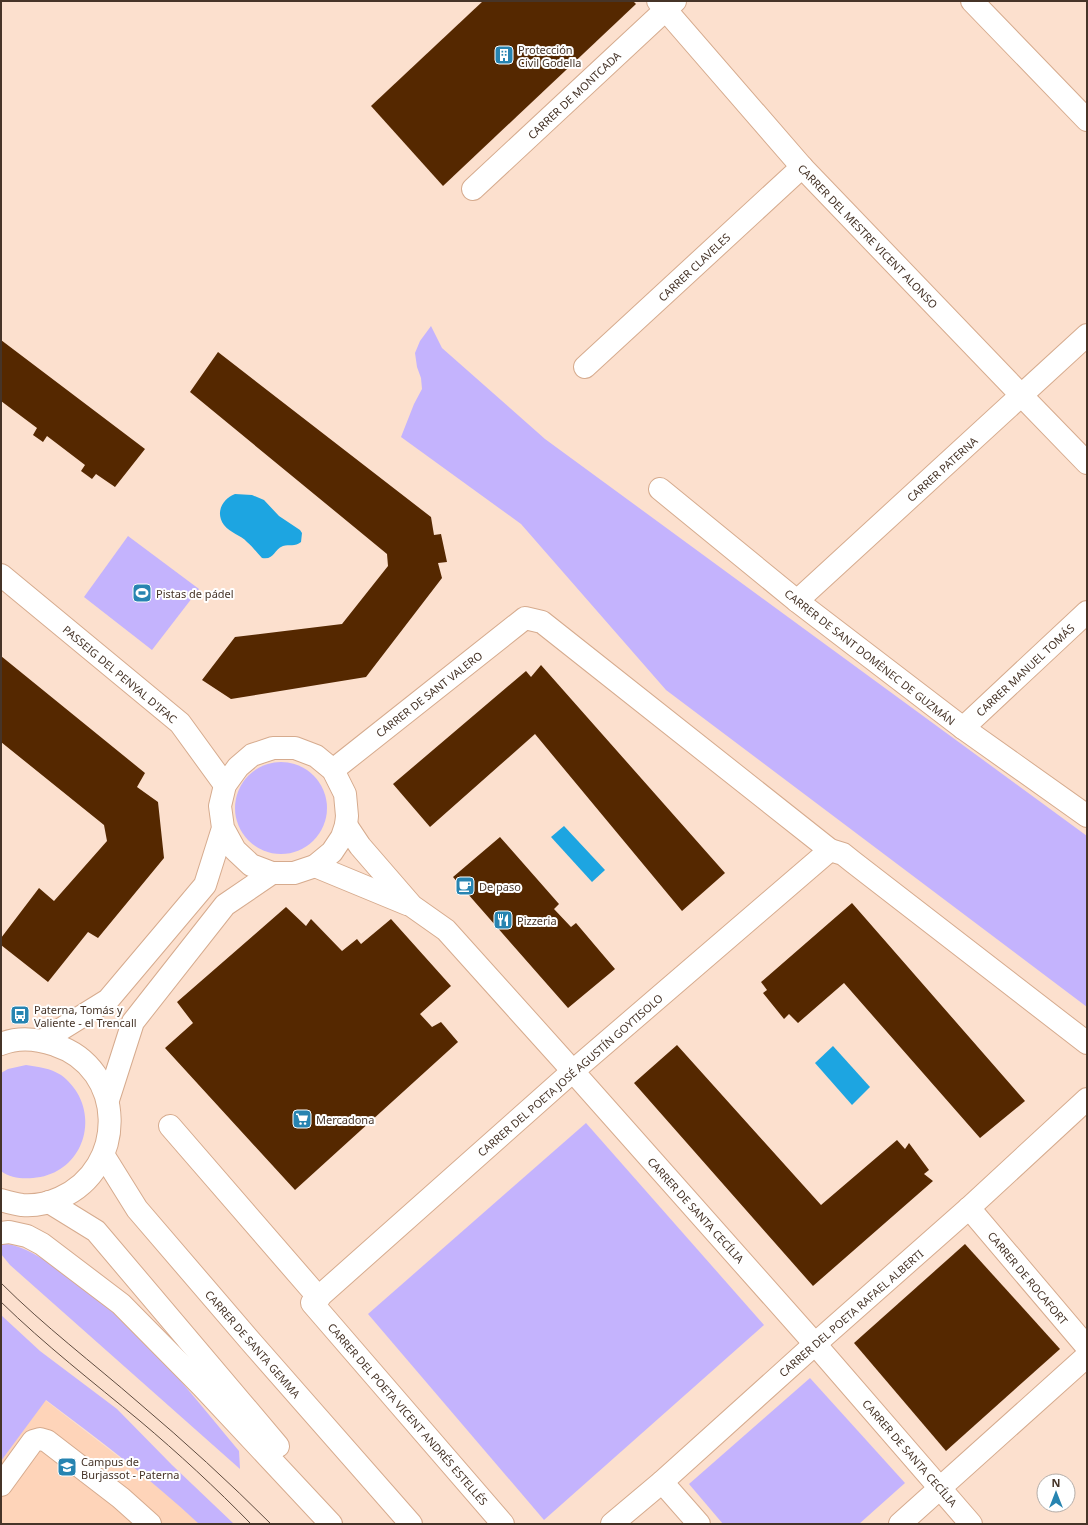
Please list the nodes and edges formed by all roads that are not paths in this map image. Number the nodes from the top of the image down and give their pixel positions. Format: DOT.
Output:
graph roads {
  1 [pos="972,1"];
  2 [pos="666,4"];
  3 [pos="1087,120"];
  4 [pos="802,167"];
  5 [pos="473,189"];
  6 [pos="1087,335"];
  7 [pos="585,367"];
  8 [pos="1022,396"];
  9 [pos="1087,463"];
  10 [pos="660,489"];
  11 [pos="1,576"];
  12 [pos="797,601"];
  13 [pos="1087,612"];
  14 [pos="963,728"];
  15 [pos="333,770"];
  16 [pos="226,785"];
  17 [pos="1087,816"];
  18 [pos="346,825"];
  19 [pos="223,828"];
  20 [pos="830,850"];
  21 [pos="315,866"];
  22 [pos="272,873"];
  23 [pos="412,906"];
  24 [pos="42,1041"];
  25 [pos="2,1043"];
  26 [pos="1087,1043"];
  27 [pos="573,1071"];
  28 [pos="1087,1099"];
  29 [pos="108,1100"];
  30 [pos="170,1126"];
  31 [pos="104,1156"];
  32 [pos="1,1200"];
  33 [pos="49,1202"];
  34 [pos="969,1208"];
  35 [pos="1,1233"];
  36 [pos="316,1300"];
  37 [pos="815,1344"];
  38 [pos="1087,1347"];
  39 [pos="1087,1356"];
  40 [pos="662,1482"];
  41 [pos="1,1485"];
  42 [pos="941,1488"];
  43 [pos="150,1523"];
  44 [pos="331,1524"];
  45 [pos="343,1524"];
  46 [pos="411,1524"];
  47 [pos="503,1524"];
  48 [pos="612,1524"];
  49 [pos="699,1524"];
  50 [pos="900,1524"];
  51 [pos="971,1524"];
  1 -- 3 [label="street"];
  2 -- 4 [label="street, CARRER DEL MESTRE VICENT ALONSO"];
  2 -- 5 [label="street, CARRER DE MONTCADA"];
  4 -- 7 [label="street, CARRER CLAVELES"];
  4 -- 8 [label="street, CARRER DEL MESTRE VICENT ALONSO"];
  6 -- 8 [label="street, CARRER PATERNA"];
  8 -- 9 [label="street, CARRER DEL MESTRE VICENT ALONSO"];
  8 -- 12 [label="street, CARRER PATERNA"];
  10 -- 12 [label="street, CARRER DE SANT DOMÈNEC DE GUZMÁN"];
  11 -- 16 [label="street, PASSEIG DEL PENYAL D'IFAC"];
  12 -- 14 [label="street, CARRER DE SANT DOMÈNEC DE GUZMÁN"];
  13 -- 14 [label="street, CARRER MANUEL TOMÁS"];
  14 -- 17 [label="street, CARRER DE SANT DOMÈNEC DE GUZMÁN"];
  15 -- 16 [label="street"];
  15 -- 18 [label="street"];
  15 -- 20 [label="street, CARRER DE SANT VALERO"];
  16 -- 19 [label="street"];
  18 -- 21 [label="street"];
  18 -- 23 [label="street"];
  19 -- 22 [label="street"];
  19 -- 24 [label="street"];
  20 -- 26 [label="street"];
  20 -- 27 [label="street, CARRER DEL POETA JOSÉ AGUSTÍN GOYTISOLO"];
  21 -- 22 [label="street"];
  21 -- 23 [label="street"];
  22 -- 29 [label="street"];
  23 -- 27 [label="street, CARRER DE SANTA CECÍLIA"];
  24 -- 25 [label="street"];
  24 -- 29 [label="street"];
  27 -- 36 [label="street, CARRER DEL POETA JOSÉ AGUSTÍN GOYTISOLO"];
  27 -- 37 [label="street, CARRER DE SANTA CECÍLIA"];
  28 -- 34 [label="street, CARRER DEL POETA RAFAEL ALBERTI"];
  29 -- 31 [label="street"];
  30 -- 36 [label="street, CARRER DEL POETA VICENT ANDRÉS ESTELLÉS"];
  31 -- 33 [label="street"];
  31 -- 46 [label="street, CARRER DE SANTA GEMMA"];
  32 -- 33 [label="street"];
  33 -- 45 [label="street"];
  34 -- 37 [label="street, CARRER DEL POETA RAFAEL ALBERTI"];
  34 -- 38 [label="street, CARRER DE ROCAFORT"];
  35 -- 44 [label="street"];
  36 -- 47 [label="street, CARRER DEL POETA VICENT ANDRÉS ESTELLÉS"];
  37 -- 40 [label="street, CARRER DEL POETA RAFAEL ALBERTI"];
  37 -- 42 [label="street, CARRER DE SANTA CECÍLIA"];
  39 -- 42 [label="street"];
  40 -- 48 [label="street, CARRER DEL POETA RAFAEL ALBERTI"];
  40 -- 49 [label="street"];
  41 -- 43 [label="street"];
  42 -- 50 [label="street"];
  42 -- 51 [label="street, CARRER DE SANTA CECÍLIA"];
}
